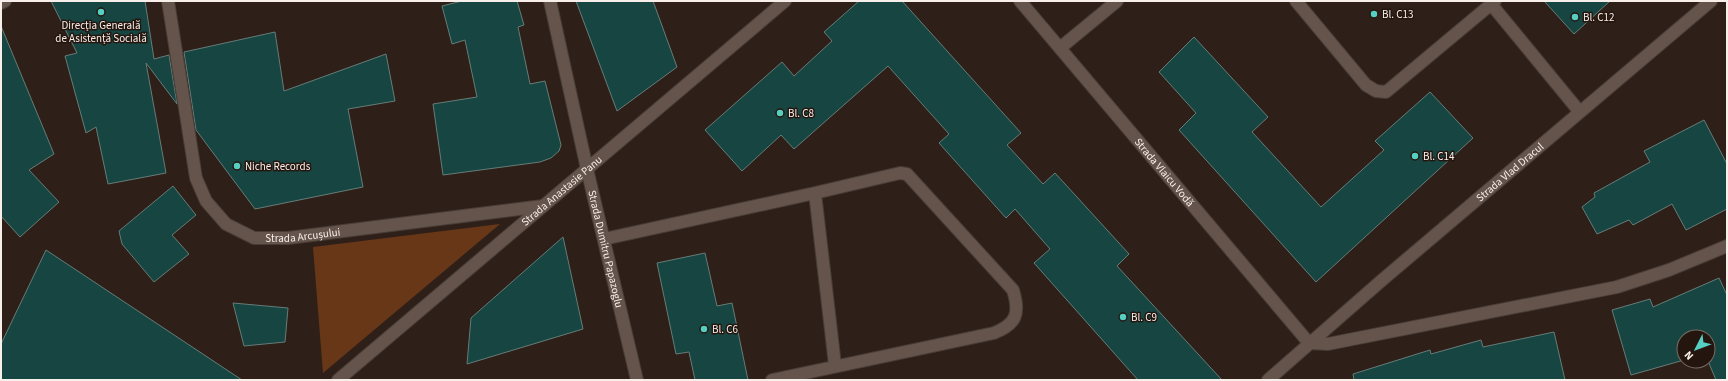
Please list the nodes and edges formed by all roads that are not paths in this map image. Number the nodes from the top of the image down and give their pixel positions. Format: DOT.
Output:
graph roads {
  1 [pos="5,1"];
  2 [pos="168,1"];
  3 [pos="550,1"];
  4 [pos="785,1"];
  5 [pos="1020,1"];
  6 [pos="1117,1"];
  7 [pos="1296,1"];
  8 [pos="1711,1"];
  9 [pos="1,3"];
  10 [pos="1493,3"];
  11 [pos="1060,48"];
  12 [pos="1579,111"];
  13 [pos="587,169"];
  14 [pos="815,193"];
  15 [pos="543,206"];
  16 [pos="604,239"];
  17 [pos="1727,246"];
  18 [pos="1309,343"];
  19 [pos="835,366"];
  20 [pos="338,380"];
  21 [pos="637,380"];
  22 [pos="772,380"];
  23 [pos="1268,380"];
  1 -- 9 [label="street"];
  2 -- 15 [label="street, Strada Arcușului"];
  3 -- 13 [label="street, Strada Dumitru Papazoglu"];
  4 -- 13 [label="street, Strada Anastasie Panu"];
  5 -- 11 [label="street, Strada Vlaicu Vodă"];
  6 -- 11 [label="street"];
  7 -- 10 [label="street"];
  8 -- 12 [label="street, Strada Vlad Dracul"];
  10 -- 12 [label="street"];
  11 -- 18 [label="street, Strada Vlaicu Vodă"];
  12 -- 18 [label="street, Strada Vlad Dracul"];
  13 -- 15 [label="street, Strada Anastasie Panu"];
  13 -- 16 [label="street, Strada Dumitru Papazoglu"];
  14 -- 16 [label="street"];
  14 -- 19 [label="street"];
  14 -- 19 [label="street"];
  15 -- 20 [label="street, Strada Anastasie Panu"];
  16 -- 21 [label="street, Strada Dumitru Papazoglu"];
  17 -- 18 [label="street"];
  18 -- 23 [label="street, Strada Vlad Dracul"];
  19 -- 22 [label="street"];
}
